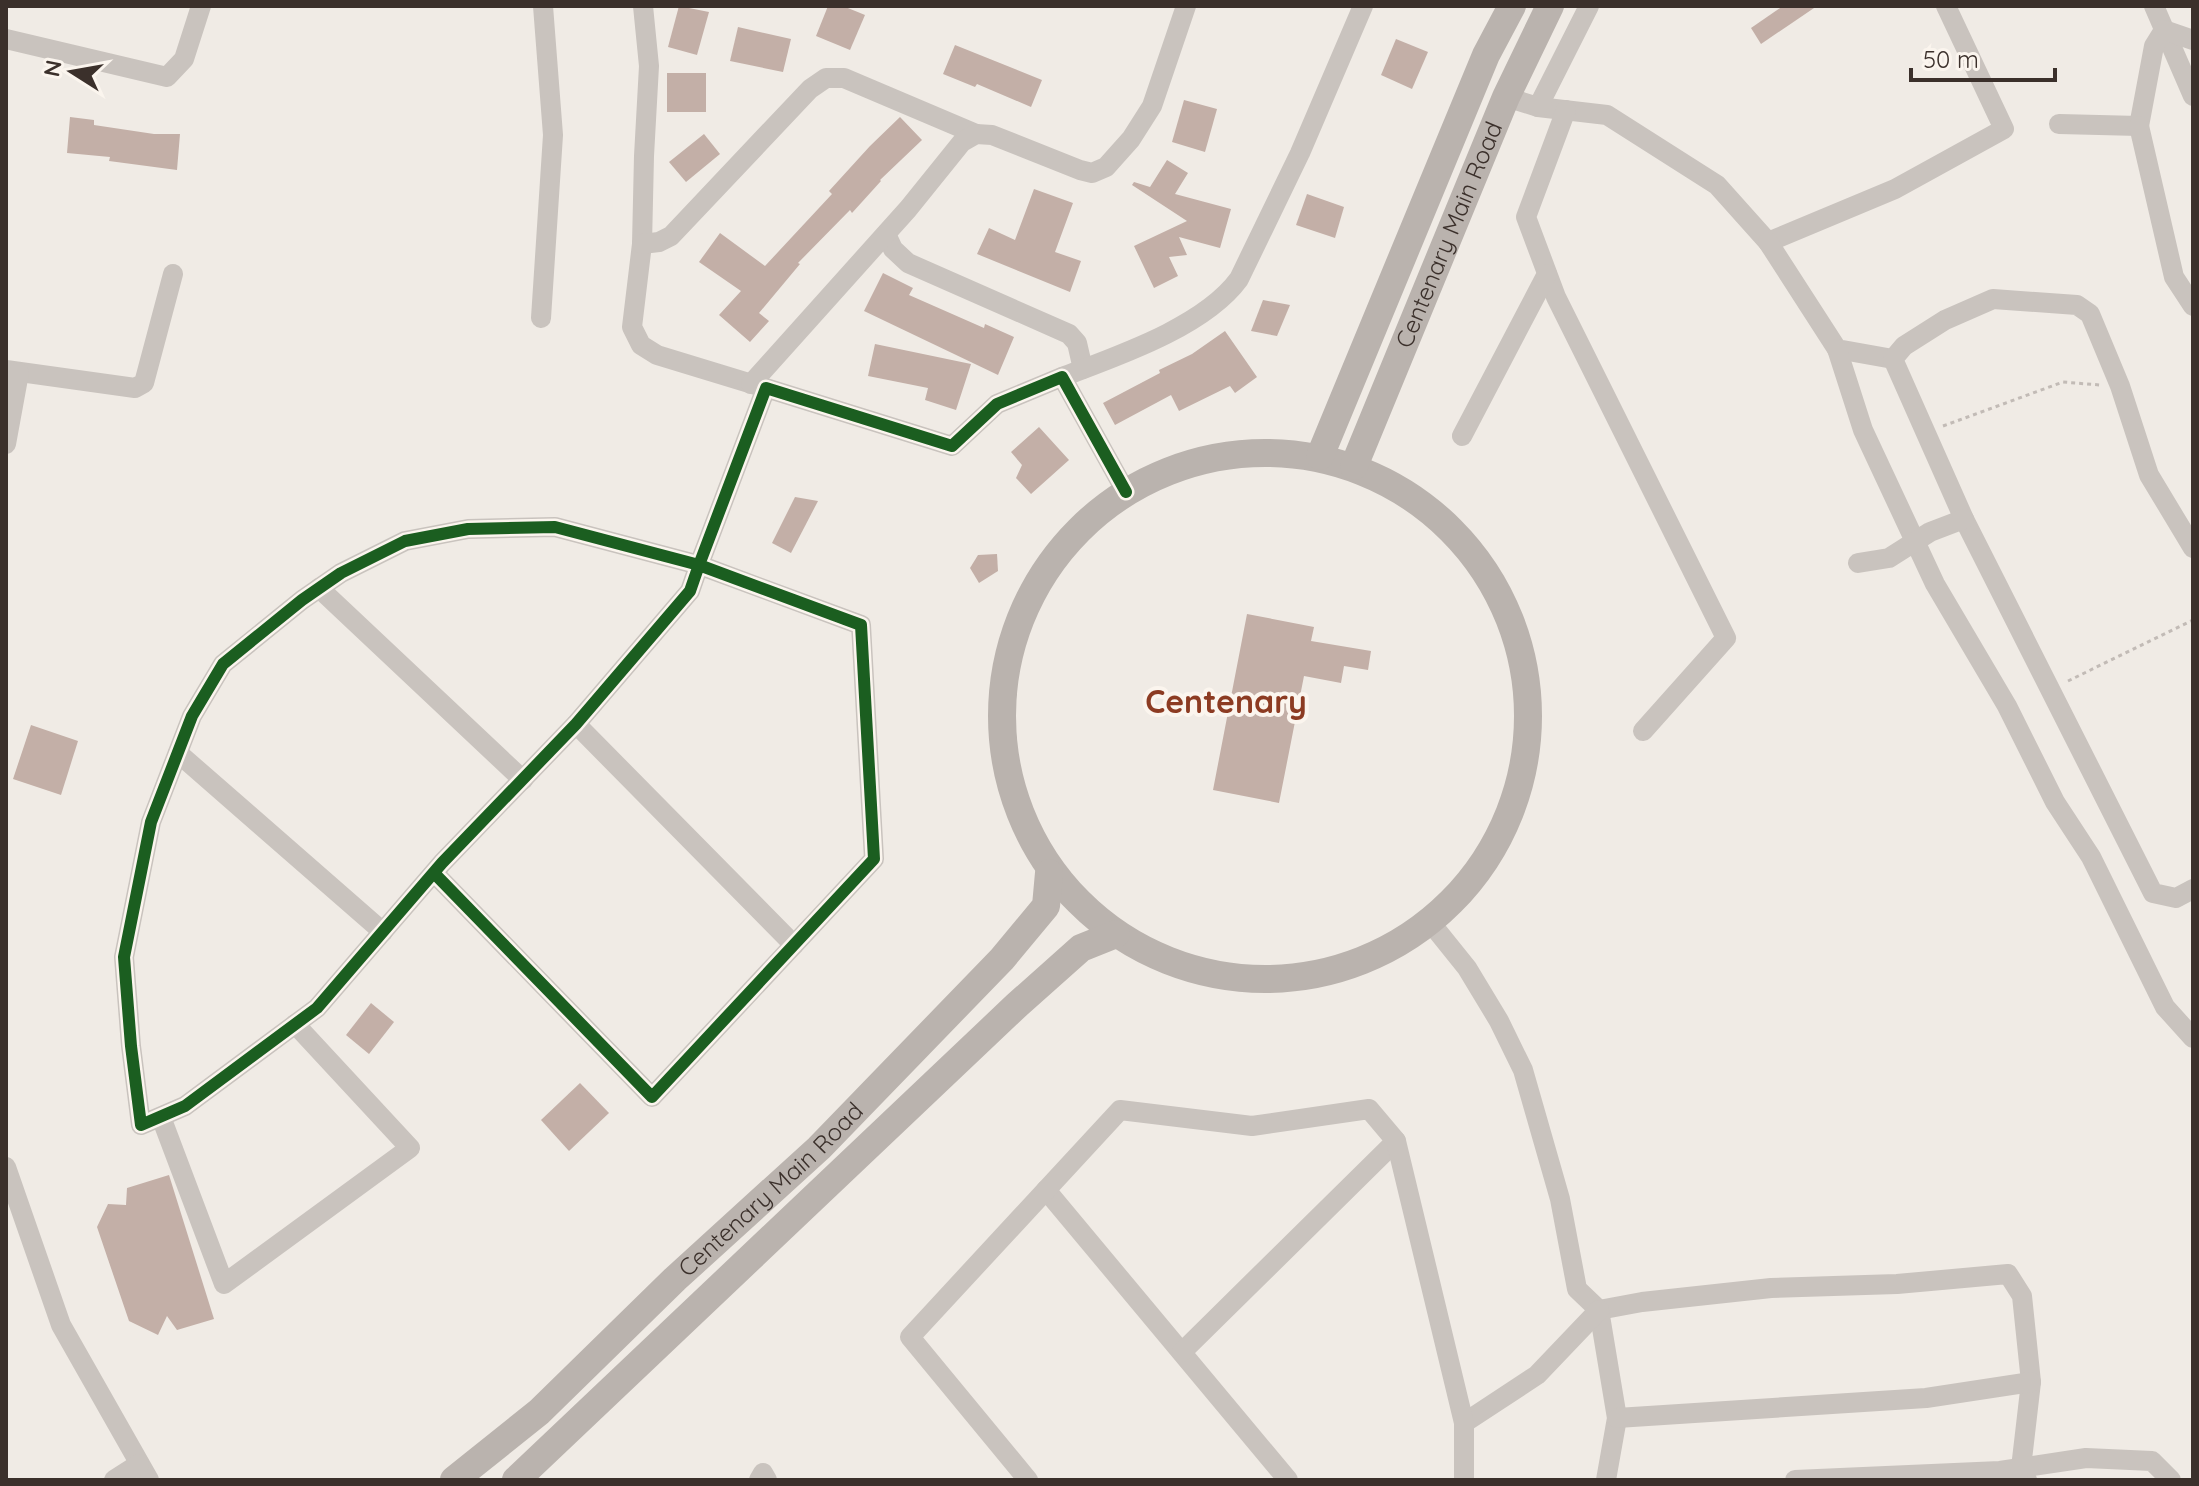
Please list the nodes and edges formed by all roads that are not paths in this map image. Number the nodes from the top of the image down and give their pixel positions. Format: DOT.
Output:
graph roads {
  1 [pos="201,6"];
  2 [pos="543,6"];
  3 [pos="643,6"];
  4 [pos="1186,6"];
  5 [pos="1363,6"];
  6 [pos="1512,6"];
  7 [pos="1550,6"];
  8 [pos="1589,6"];
  9 [pos="1946,6"];
  10 [pos="2154,6"];
  11 [pos="2164,30"];
  12 [pos="6,39"];
  13 [pos="2193,40"];
  14 [pos="2193,96"];
  15 [pos="1506,97"];
  16 [pos="1538,107"];
  17 [pos="1566,110"];
  18 [pos="2059,124"];
  19 [pos="2139,126"];
  20 [pos="976,134"];
  21 [pos="886,234"];
  22 [pos="1768,242"];
  23 [pos="642,244"];
  24 [pos="173,274"];
  25 [pos="1547,274"];
  26 [pos="2193,306"];
  27 [pos="541,318"];
  28 [pos="1837,349"];
  29 [pos="1893,359"];
  30 [pos="1083,369"];
  31 [pos="12,372"];
  32 [pos="1062,377"];
  33 [pos="759,386"];
  34 [pos="1462,436"];
  35 [pos="6,444"];
  36 [pos="1320,456"];
  37 [pos="1354,466"];
  38 [pos="1126,492"];
  39 [pos="1964,519"];
  40 [pos="1915,541"];
  41 [pos="2193,548"];
  42 [pos="1858,563"];
  43 [pos="699,565"];
  44 [pos="319,588"];
  45 [pos="576,724"];
  46 [pos="1643,731"];
  47 [pos="178,753"];
  48 [pos="523,780"];
  49 [pos="434,873"];
  50 [pos="1049,873"];
  51 [pos="2193,889"];
  52 [pos="1430,922"];
  53 [pos="383,932"];
  54 [pos="1116,934"];
  55 [pos="794,945"];
  56 [pos="295,1024"];
  57 [pos="2193,1038"];
  58 [pos="161,1117"];
  59 [pos="1396,1141"];
  60 [pos="6,1167"];
  61 [pos="1046,1190"];
  62 [pos="1599,1310"];
  63 [pos="1182,1352"];
  64 [pos="2031,1382"];
  65 [pos="1617,1418"];
  66 [pos="1464,1423"];
  67 [pos="144,1472"];
  68 [pos="2024,1474"];
  69 [pos="1871,1478"];
  70 [pos="114,1480"];
  71 [pos="454,1480"];
  72 [pos="516,1480"];
  73 [pos="759,1480"];
  74 [pos="767,1480"];
  75 [pos="1028,1480"];
  76 [pos="1288,1480"];
  77 [pos="1464,1480"];
  78 [pos="1606,1480"];
  79 [pos="1795,1480"];
  80 [pos="2171,1480"];
  1 -- 12 [label="street"];
  2 -- 27 [label="street"];
  3 -- 23 [label="street"];
  4 -- 20 [label="street"];
  5 -- 30 [label="street"];
  6 -- 36 [label="street, Centenary Main Road"];
  7 -- 15 [label="street, Centenary Main Road"];
  8 -- 16 [label="street"];
  9 -- 22 [label="street"];
  10 -- 11 [label="street"];
  11 -- 13 [label="street"];
  11 -- 14 [label="street"];
  11 -- 19 [label="street"];
  15 -- 16 [label="street"];
  15 -- 37 [label="street, Centenary Main Road"];
  16 -- 17 [label="street"];
  17 -- 22 [label="street"];
  17 -- 25 [label="street"];
  18 -- 19 [label="street"];
  19 -- 26 [label="street"];
  20 -- 21 [label="street"];
  20 -- 23 [label="street"];
  21 -- 30 [label="street"];
  21 -- 33 [label="street"];
  22 -- 28 [label="street"];
  23 -- 33 [label="street"];
  24 -- 31 [label="street"];
  25 -- 34 [label="street"];
  25 -- 46 [label="street"];
  28 -- 29 [label="street"];
  28 -- 40 [label="street"];
  29 -- 39 [label="street"];
  29 -- 41 [label="street"];
  30 -- 32 [label="street"];
  31 -- 35 [label="street"];
  32 -- 33 [label="street"];
  32 -- 38 [label="street"];
  33 -- 43 [label="street"];
  36 -- 37 [label="street"];
  36 -- 38 [label="street"];
  37 -- 52 [label="street"];
  38 -- 50 [label="street"];
  39 -- 40 [label="street"];
  39 -- 51 [label="street"];
  40 -- 42 [label="street"];
  40 -- 57 [label="street"];
  43 -- 44 [label="street"];
  43 -- 45 [label="street"];
  43 -- 55 [label="street"];
  44 -- 47 [label="street"];
  44 -- 48 [label="street"];
  45 -- 48 [label="street"];
  45 -- 55 [label="street"];
  47 -- 53 [label="street"];
  47 -- 58 [label="street"];
  48 -- 49 [label="street"];
  49 -- 53 [label="street"];
  49 -- 55 [label="street"];
  50 -- 54 [label="street"];
  50 -- 71 [label="street, Centenary Main Road"];
  52 -- 54 [label="street"];
  52 -- 62 [label="street"];
  53 -- 56 [label="street"];
  54 -- 72 [label="street, Centenary Main Road"];
  56 -- 58 [label="street"];
  56 -- 58 [label="street"];
  59 -- 61 [label="street"];
  59 -- 63 [label="street"];
  59 -- 66 [label="street"];
  60 -- 67 [label="street"];
  61 -- 63 [label="street"];
  61 -- 75 [label="street"];
  62 -- 64 [label="street"];
  62 -- 65 [label="street"];
  62 -- 66 [label="street"];
  63 -- 76 [label="street"];
  64 -- 65 [label="street"];
  64 -- 68 [label="street"];
  65 -- 78 [label="street"];
  66 -- 77 [label="street"];
  67 -- 70 [label="street"];
  68 -- 69 [label="street"];
  68 -- 80 [label="street"];
  69 -- 79 [label="street"];
  73 -- 74 [label="street"];
}
